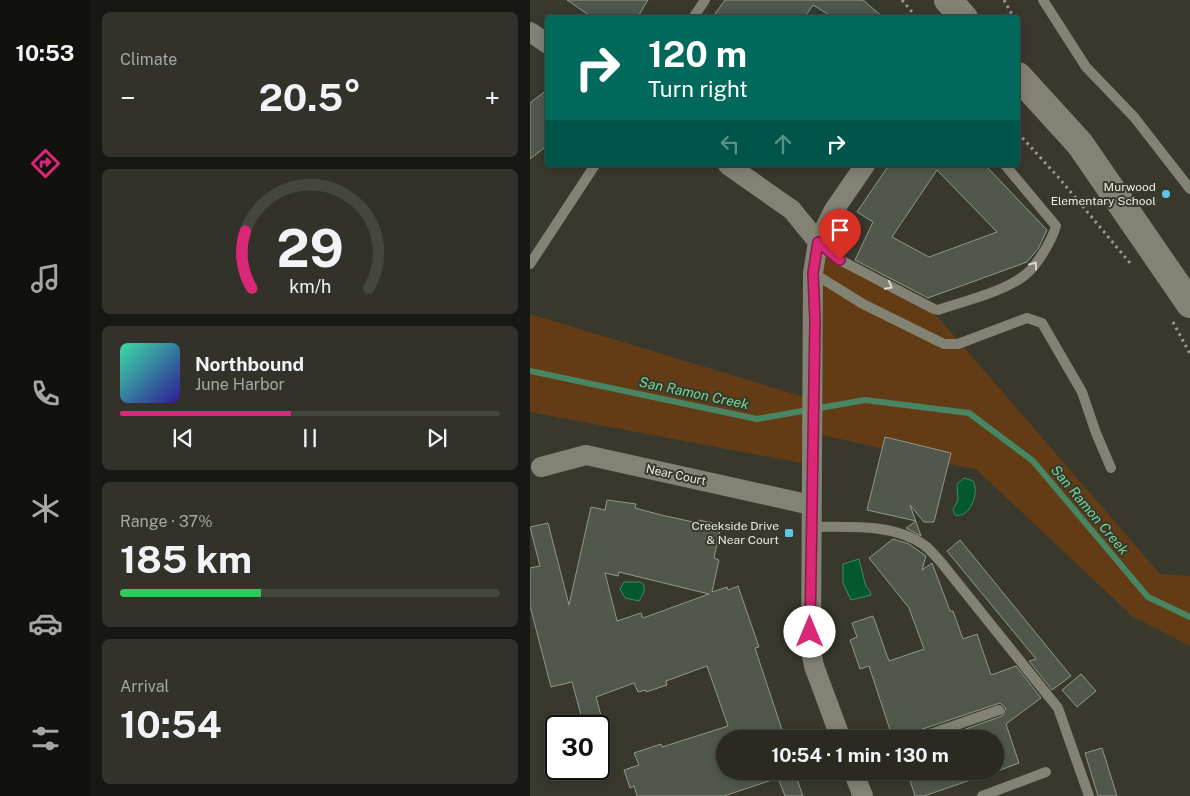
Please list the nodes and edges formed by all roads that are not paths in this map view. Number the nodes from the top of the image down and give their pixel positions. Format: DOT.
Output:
graph roads {
  1 [pos="705,0"];
  2 [pos="948,0"];
  3 [pos="1043,0"];
  4 [pos="695,15"];
  5 [pos="961,15"];
  6 [pos="1020,78"];
  7 [pos="594,167"];
  8 [pos="731,167"];
  9 [pos="853,167"];
  10 [pos="864,167"];
  11 [pos="1007,167"];
  12 [pos="1190,189"];
  13 [pos="825,206"];
  14 [pos="818,242"];
  15 [pos="530,264"];
  16 [pos="813,273"];
  17 [pos="1180,310"];
  18 [pos="541,467"];
  19 [pos="1111,468"];
  20 [pos="811,505"];
  21 [pos="811,527"];
  22 [pos="999,710"];
  23 [pos="838,730"];
  24 [pos="942,730"];
  25 [pos="1046,772"];
  26 [pos="857,780"];
  27 [pos="863,796"];
  28 [pos="982,796"];
  29 [pos="1089,796"];
  1 -- 4 [label="lane"];
  2 -- 5 [label="main road"];
  3 -- 12 [label="lane"];
  6 -- 17 [label="main road"];
  7 -- 15 [label="lane"];
  8 -- 14 [label="street"];
  9 -- 13 [label="street"];
  10 -- 14 [label="street"];
  14 -- 11 [label="lane, one-way"];
  14 -- 16 [label="street"];
  16 -- 19 [label="lane"];
  16 -- 20 [label="street"];
  18 -- 20 [label="street, Near Court"];
  20 -- 21 [label="street"];
  21 -- 23 [label="street"];
  21 -- 29 [label="lane"];
  22 -- 24 [label="lane"];
  25 -- 28 [label="lane"];
  26 -- 27 [label="street"];
}
